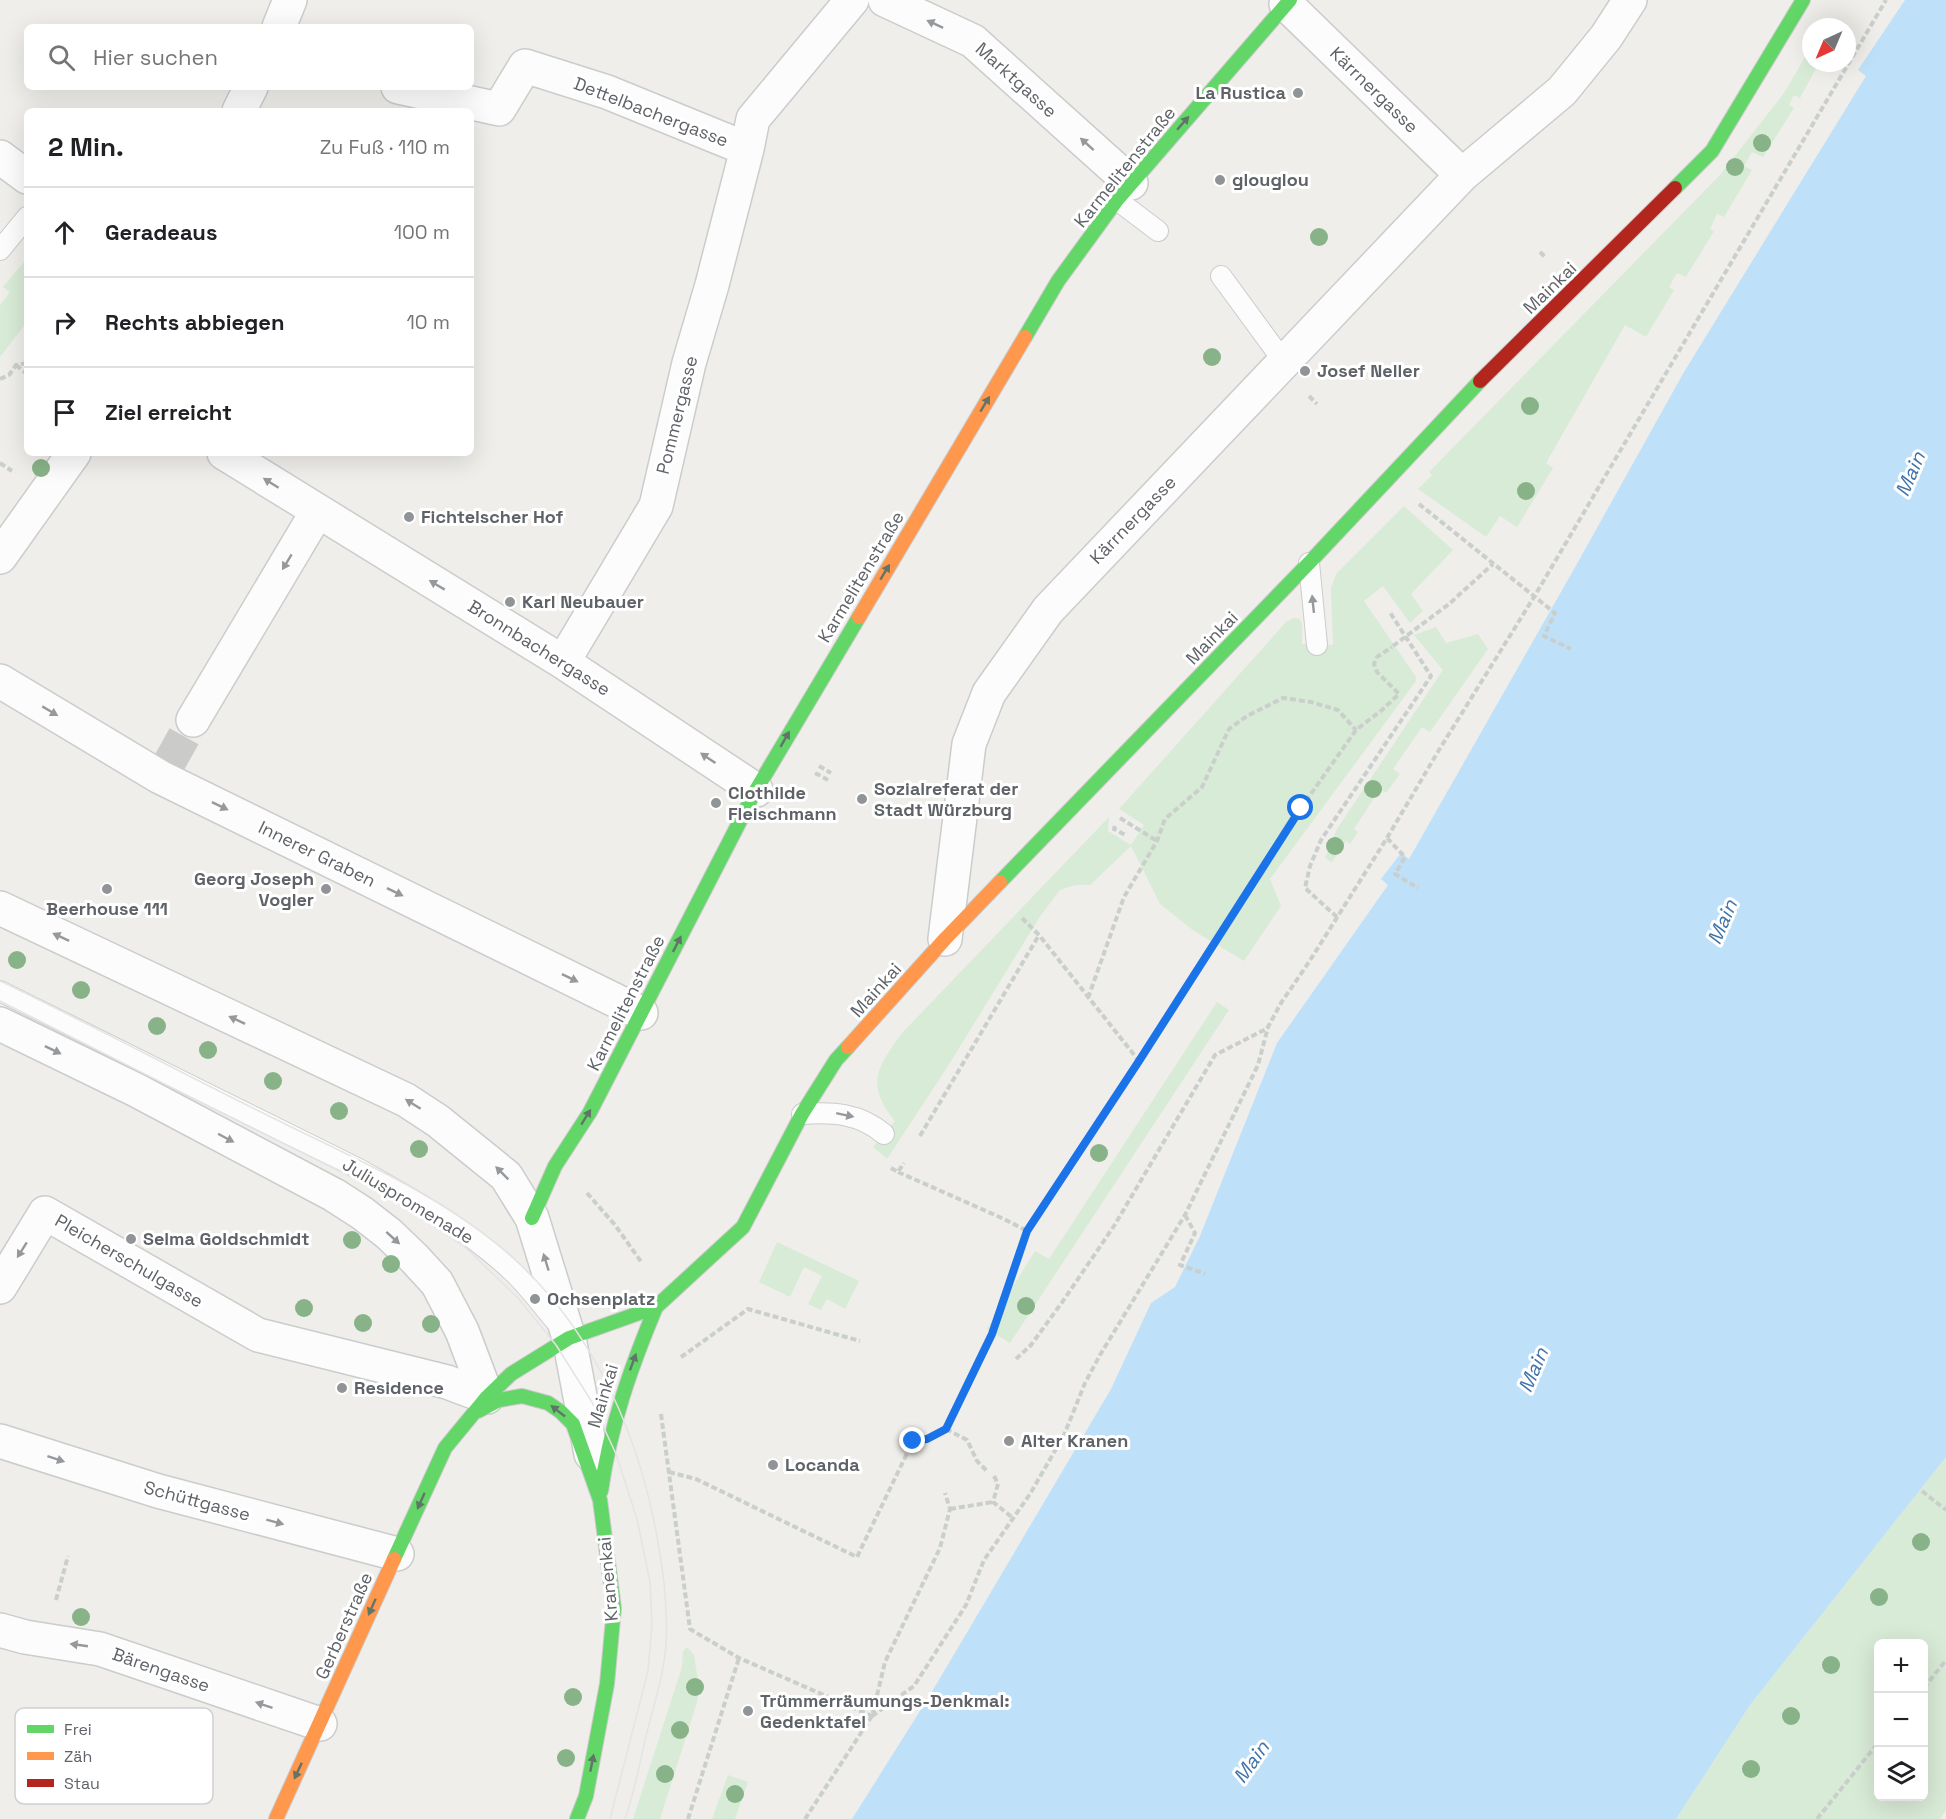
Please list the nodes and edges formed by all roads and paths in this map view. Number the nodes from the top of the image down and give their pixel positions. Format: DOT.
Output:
graph roads {
  1 [pos="852,0"];
  2 [pos="885,0"];
  3 [pos="1630,0"];
  4 [pos="1803,0"];
  5 [pos="1886,0"];
  6 [pos="1288,2"];
  7 [pos="250,90"];
  8 [pos="412,90"];
  9 [pos="240,108"];
  10 [pos="747,149"];
  11 [pos="0,157"];
  12 [pos="24,175"];
  13 [pos="1462,176"];
  14 [pos="1124,191"];
  15 [pos="24,221"];
  16 [pos="1158,231"];
  17 [pos="0,250"];
  18 [pos="1540,252"];
  19 [pos="1545,257"];
  20 [pos="1221,276"];
  21 [pos="1284,362"];
  22 [pos="24,364"];
  23 [pos="16,365"];
  24 [pos="24,372"];
  25 [pos="0,379"];
  26 [pos="72,456"];
  27 [pos="229,456"];
  28 [pos="1390,478"];
  29 [pos="317,512"];
  30 [pos="0,557"];
  31 [pos="1309,562"];
  32 [pos="1493,564"];
  33 [pos="1534,597"];
  34 [pos="1389,610"];
  35 [pos="1405,636"];
  36 [pos="1317,645"];
  37 [pos="1571,649"];
  38 [pos="563,662"];
  39 [pos="0,681"];
  40 [pos="193,720"];
  41 [pos="1356,730"];
  42 [pos="756,790"];
  43 [pos="1127,836"];
  44 [pos="1387,838"];
  45 [pos="1157,841"];
  46 [pos="1418,888"];
  47 [pos="0,908"];
  48 [pos="1336,917"];
  49 [pos="945,939"];
  50 [pos="0,991"];
  51 [pos="1088,998"];
  52 [pos="641,1013"];
  53 [pos="0,1024"];
  54 [pos="1268,1027"];
  55 [pos="1139,1061"];
  56 [pos="802,1114"];
  57 [pos="884,1134"];
  58 [pos="917,1141"];
  59 [pos="882,1162"];
  60 [pos="904,1162"];
  61 [pos="555,1166"];
  62 [pos="898,1172"];
  63 [pos="1185,1215"];
  64 [pos="532,1218"];
  65 [pos="1027,1231"];
  66 [pos="645,1268"];
  67 [pos="1205,1274"];
  68 [pos="0,1287"];
  69 [pos="656,1307"];
  70 [pos="569,1338"];
  71 [pos="860,1341"];
  72 [pos="1016,1359"];
  73 [pos="676,1361"];
  74 [pos="487,1397"];
  75 [pos="661,1410"];
  76 [pos="946,1429"];
  77 [pos="0,1441"];
  78 [pos="445,1448"];
  79 [pos="987,1471"];
  80 [pos="669,1472"];
  81 [pos="994,1476"];
  82 [pos="1922,1491"];
  83 [pos="945,1492"];
  84 [pos="600,1500"];
  85 [pos="993,1502"];
  86 [pos="950,1509"];
  87 [pos="1946,1510"];
  88 [pos="1013,1518"];
  89 [pos="397,1554"];
  90 [pos="68,1556"];
  91 [pos="56,1601"];
  92 [pos="0,1630"];
  93 [pos="740,1658"];
  94 [pos="1946,1660"];
  95 [pos="1928,1682"];
  96 [pos="872,1716"];
  97 [pos="320,1724"];
  98 [pos="1875,1747"];
  99 [pos="276,1819"];
  100 [pos="577,1819"];
  101 [pos="688,1819"];
  102 [pos="805,1819"];
  103 [pos="1817,1819"];
  1 -- 10 [label="street, Dettelbachergasse"];
  14 -- 2 [label="street, Marktgasse, one-way"];
  3 -- 13 [label="street, Kärrnergasse"];
  4 -- 28 [label="street, Mainkai"];
  5 -- 33 [label="path"];
  6 -- 13 [label="street, Kärrnergasse"];
  14 -- 6 [label="street, Karmelitenstraße, one-way"];
  7 -- 9 [label="street"];
  8 -- 10 [label="street, Dettelbachergasse"];
  10 -- 38 [label="street, Pommergasse"];
  11 -- 12 [label="street"];
  13 -- 21 [label="street, Kärrnergasse"];
  14 -- 16 [label="lane"];
  42 -- 14 [label="street, Karmelitenstraße, one-way"];
  15 -- 17 [label="lane"];
  18 -- 19 [label="path"];
  20 -- 21 [label="lane"];
  21 -- 49 [label="street, Kärrnergasse"];
  22 -- 23 [label="path"];
  23 -- 24 [label="path"];
  23 -- 25 [label="path"];
  26 -- 30 [label="street"];
  29 -- 27 [label="street, Bronnbachergasse, one-way"];
  28 -- 31 [label="street, Mainkai"];
  28 -- 32 [label="path"];
  38 -- 29 [label="street, Bronnbachergasse, one-way"];
  29 -- 40 [label="street, one-way"];
  36 -- 31 [label="lane, one-way"];
  31 -- 49 [label="street, Mainkai"];
  32 -- 33 [label="path"];
  32 -- 35 [label="path"];
  33 -- 37 [label="path"];
  33 -- 44 [label="path"];
  34 -- 35 [label="path"];
  35 -- 41 [label="path"];
  35 -- 48 [label="path"];
  42 -- 38 [label="street, Bronnbachergasse, one-way"];
  39 -- 52 [label="street, Innerer Graben, one-way"];
  41 -- 45 [label="path"];
  41 -- 55 [label="path"];
  52 -- 42 [label="street, Karmelitenstraße, one-way"];
  43 -- 45 [label="path"];
  44 -- 46 [label="path"];
  44 -- 48 [label="path"];
  45 -- 51 [label="path"];
  64 -- 47 [label="street, one-way"];
  48 -- 54 [label="path"];
  49 -- 56 [label="street, Mainkai"];
  50 -- 70 [label="lane, Juliuspromenade"];
  51 -- 55 [label="path"];
  51 -- 58 [label="path"];
  61 -- 52 [label="street, Karmelitenstraße, one-way"];
  53 -- 74 [label="street, Juliuspromenade, one-way"];
  54 -- 63 [label="path"];
  54 -- 72 [label="path"];
  55 -- 65 [label="path"];
  56 -- 57 [label="lane, one-way"];
  56 -- 69 [label="street, Mainkai"];
  59 -- 62 [label="path"];
  60 -- 62 [label="path"];
  61 -- 64 [label="street, Karmelitenstraße"];
  61 -- 66 [label="path"];
  62 -- 65 [label="path"];
  63 -- 67 [label="path"];
  63 -- 88 [label="path"];
  70 -- 64 [label="street, one-way"];
  65 -- 76 [label="path"];
  74 -- 68 [label="street, Pleicherschulgasse, one-way"];
  69 -- 70 [label="street, Mainkai"];
  84 -- 69 [label="street, Mainkai, one-way"];
  70 -- 74 [label="street, Gerberstraße"];
  70 -- 84 [label="street, Kranenkai"];
  71 -- 73 [label="path"];
  74 -- 78 [label="street, Gerberstraße"];
  75 -- 80 [label="path"];
  76 -- 79 [label="path"];
  76 -- 80 [label="path"];
  77 -- 89 [label="street, Schüttgasse, one-way"];
  84 -- 78 [label="street, Gerberstraße, one-way"];
  78 -- 89 [label="street, Gerberstraße, one-way"];
  80 -- 93 [label="path"];
  81 -- 85 [label="path"];
  82 -- 87 [label="path"];
  83 -- 86 [label="path"];
  100 -- 84 [label="street, Kranenkai, one-way"];
  85 -- 86 [label="path"];
  85 -- 88 [label="path"];
  86 -- 96 [label="path"];
  88 -- 96 [label="path"];
  89 -- 97 [label="street, Gerberstraße, one-way"];
  90 -- 91 [label="path"];
  97 -- 92 [label="street, Bärengasse, one-way"];
  93 -- 96 [label="path"];
  93 -- 101 [label="path"];
  94 -- 95 [label="path"];
  96 -- 102 [label="path"];
  97 -- 99 [label="street, Gerberstraße, one-way"];
  98 -- 103 [label="path"];
}
